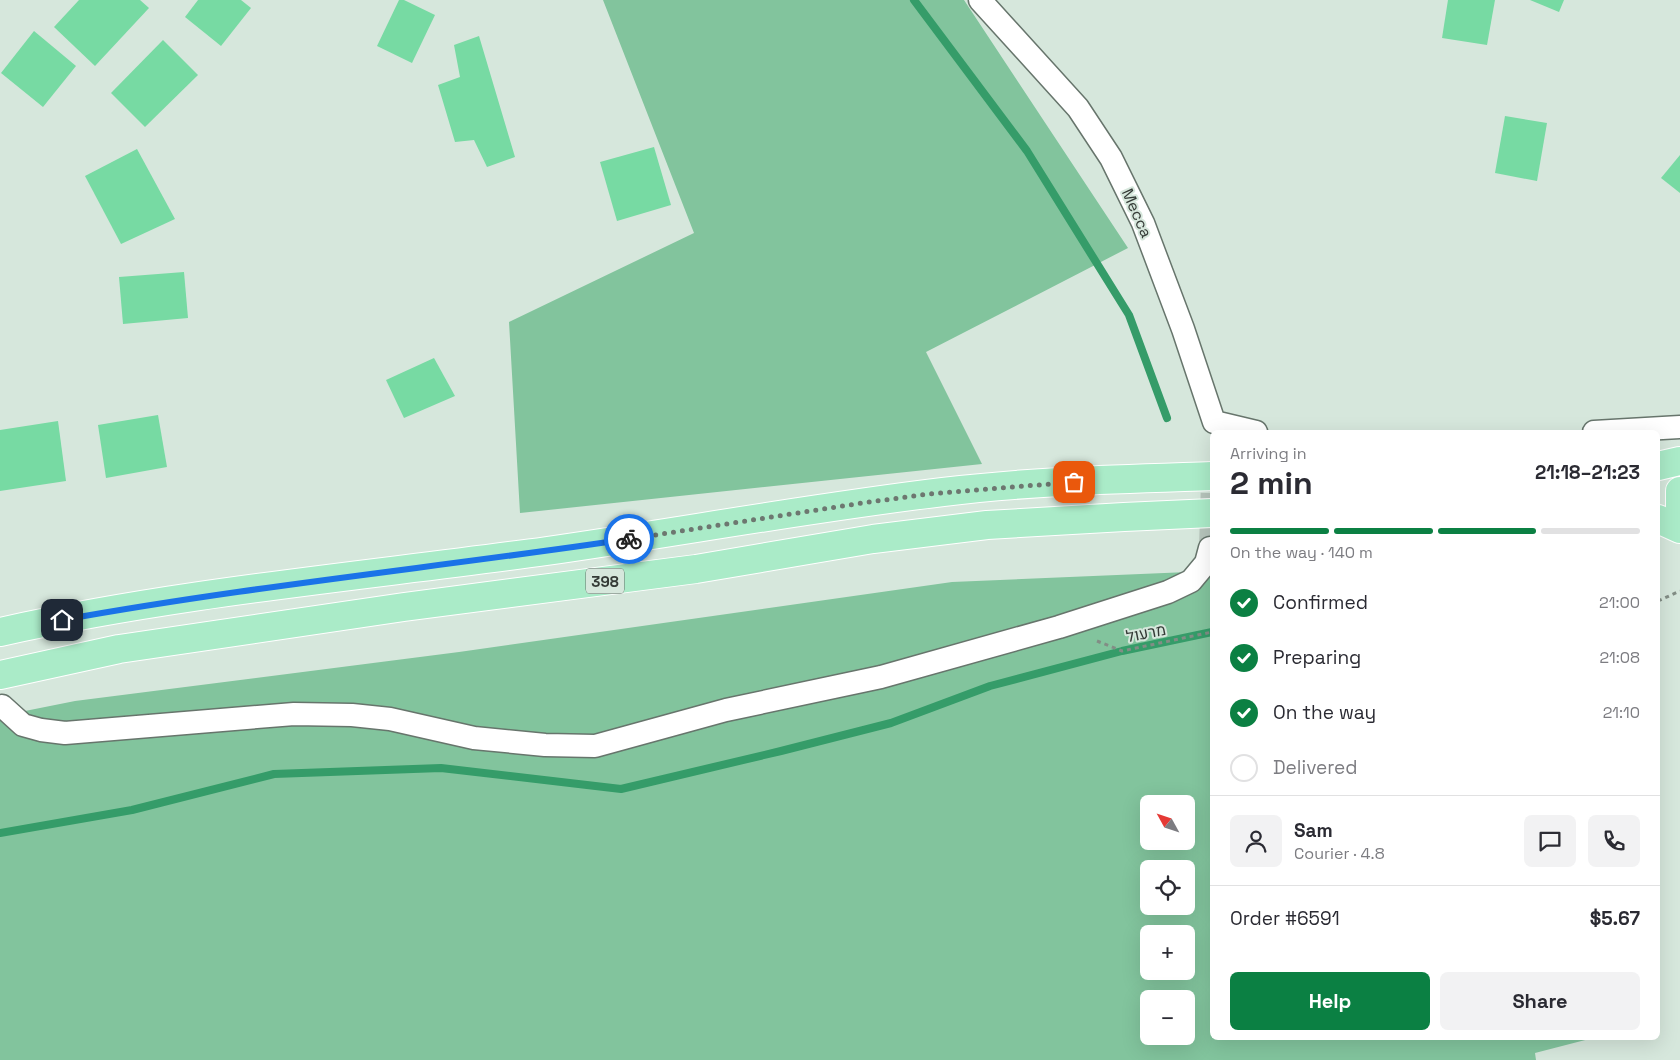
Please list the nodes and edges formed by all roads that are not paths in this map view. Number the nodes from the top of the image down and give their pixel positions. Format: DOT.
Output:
graph roads {
  1 [pos="980,0"];
  2 [pos="1214,427"];
  3 [pos="1680,427"];
  4 [pos="1239,430"];
  5 [pos="1628,430"];
  6 [pos="1680,460"];
  7 [pos="1660,465"];
  8 [pos="1210,476"];
  9 [pos="1680,492"];
  10 [pos="1680,506"];
  11 [pos="1210,513"];
  12 [pos="1660,520"];
  13 [pos="1680,529"];
  14 [pos="1210,548"];
  15 [pos="0,632"];
  16 [pos="0,675"];
  17 [pos="2,706"];
  1 -- 2 [label="street, Mecca"];
  2 -- 4 [label="street, Mecca"];
  3 -- 5 [label="street"];
  6 -- 7 [label="main road"];
  8 -- 15 [label="main road, 398"];
  9 -- 10 [label="main road"];
  11 -- 16 [label="main road, 398"];
  12 -- 13 [label="main road"];
  14 -- 17 [label="street"];
}
